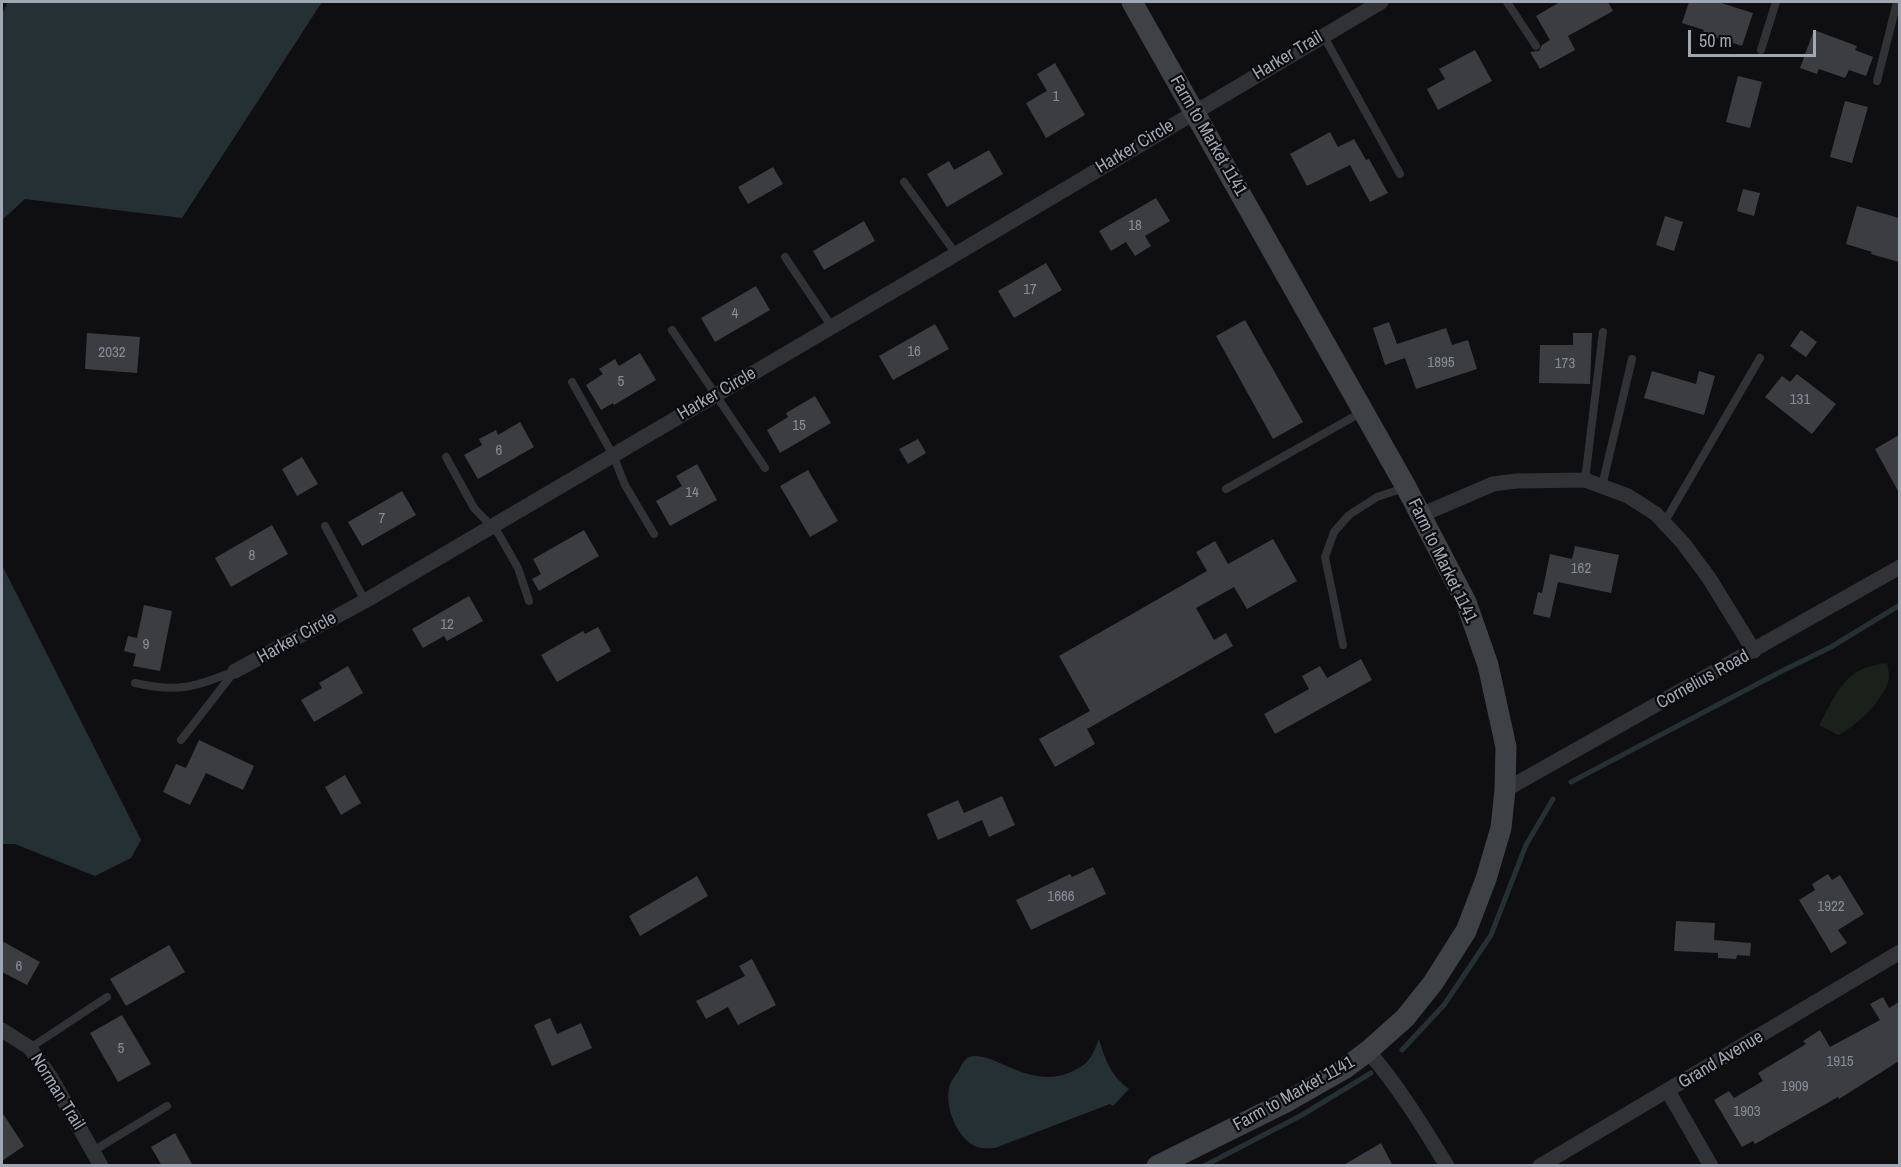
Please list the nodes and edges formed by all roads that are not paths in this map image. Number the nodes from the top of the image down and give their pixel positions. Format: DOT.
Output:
graph roads {
  1 [pos="1132,2"];
  2 [pos="1507,2"];
  3 [pos="1776,2"];
  4 [pos="1897,2"];
  5 [pos="1374,3"];
  6 [pos="1323,35"];
  7 [pos="1536,46"];
  8 [pos="1761,50"];
  9 [pos="1877,81"];
  10 [pos="1195,111"];
  11 [pos="1400,174"];
  12 [pos="904,182"];
  13 [pos="956,254"];
  14 [pos="785,256"];
  15 [pos="832,327"];
  16 [pos="672,330"];
  17 [pos="1603,332"];
  18 [pos="1760,358"];
  19 [pos="1632,359"];
  20 [pos="572,382"];
  21 [pos="716,395"];
  22 [pos="1364,412"];
  23 [pos="613,455"];
  24 [pos="446,457"];
  25 [pos="765,468"];
  26 [pos="1585,480"];
  27 [pos="1602,486"];
  28 [pos="1406,487"];
  29 [pos="1226,489"];
  30 [pos="1421,515"];
  31 [pos="1664,523"];
  32 [pos="325,526"];
  33 [pos="491,526"];
  34 [pos="654,534"];
  35 [pos="1899,567"];
  36 [pos="365,601"];
  37 [pos="529,601"];
  38 [pos="1343,645"];
  39 [pos="1754,651"];
  40 [pos="235,671"];
  41 [pos="135,683"];
  42 [pos="181,741"];
  43 [pos="1505,790"];
  44 [pos="1899,952"];
  45 [pos="107,997"];
  46 [pos="2,1030"];
  47 [pos="30,1048"];
  48 [pos="1368,1051"];
  49 [pos="1668,1092"];
  50 [pos="167,1106"];
  51 [pos="93,1151"];
  52 [pos="101,1166"];
  53 [pos="1157,1166"];
  54 [pos="1447,1166"];
  55 [pos="1540,1166"];
  56 [pos="1711,1166"];
  1 -- 10 [label="street, Farm to Market 1141"];
  2 -- 7 [label="lane"];
  3 -- 8 [label="lane"];
  4 -- 9 [label="lane"];
  5 -- 6 [label="street, Harker Trail"];
  6 -- 10 [label="street, Harker Trail"];
  6 -- 11 [label="lane"];
  10 -- 13 [label="street, Harker Circle"];
  10 -- 22 [label="street, Farm to Market 1141"];
  12 -- 13 [label="lane"];
  13 -- 15 [label="street, Harker Circle"];
  14 -- 15 [label="lane"];
  15 -- 21 [label="street, Harker Circle"];
  16 -- 21 [label="lane"];
  17 -- 26 [label="lane"];
  18 -- 31 [label="lane"];
  19 -- 27 [label="lane"];
  20 -- 23 [label="lane"];
  21 -- 23 [label="street, Harker Circle"];
  21 -- 25 [label="lane"];
  22 -- 28 [label="street, Farm to Market 1141"];
  22 -- 29 [label="lane"];
  23 -- 33 [label="street, Harker Circle"];
  23 -- 34 [label="lane"];
  24 -- 33 [label="lane"];
  26 -- 27 [label="street"];
  26 -- 30 [label="street"];
  27 -- 31 [label="street"];
  28 -- 30 [label="street, Farm to Market 1141"];
  28 -- 38 [label="lane"];
  30 -- 43 [label="street, Farm to Market 1141"];
  31 -- 39 [label="street"];
  32 -- 36 [label="lane"];
  33 -- 36 [label="street, Harker Circle"];
  33 -- 37 [label="lane"];
  35 -- 39 [label="street, Cornelius Road"];
  36 -- 40 [label="street, Harker Circle"];
  39 -- 43 [label="street, Cornelius Road"];
  40 -- 41 [label="lane"];
  40 -- 42 [label="lane"];
  43 -- 48 [label="street, Farm to Market 1141"];
  44 -- 49 [label="street, Grand Avenue"];
  45 -- 47 [label="lane"];
  46 -- 47 [label="street, Norman Trail"];
  47 -- 51 [label="street, Norman Trail"];
  48 -- 53 [label="street, Farm to Market 1141"];
  48 -- 54 [label="street"];
  49 -- 55 [label="street, Grand Avenue"];
  49 -- 56 [label="street"];
  50 -- 51 [label="lane"];
  51 -- 52 [label="street, Norman Trail"];
}
